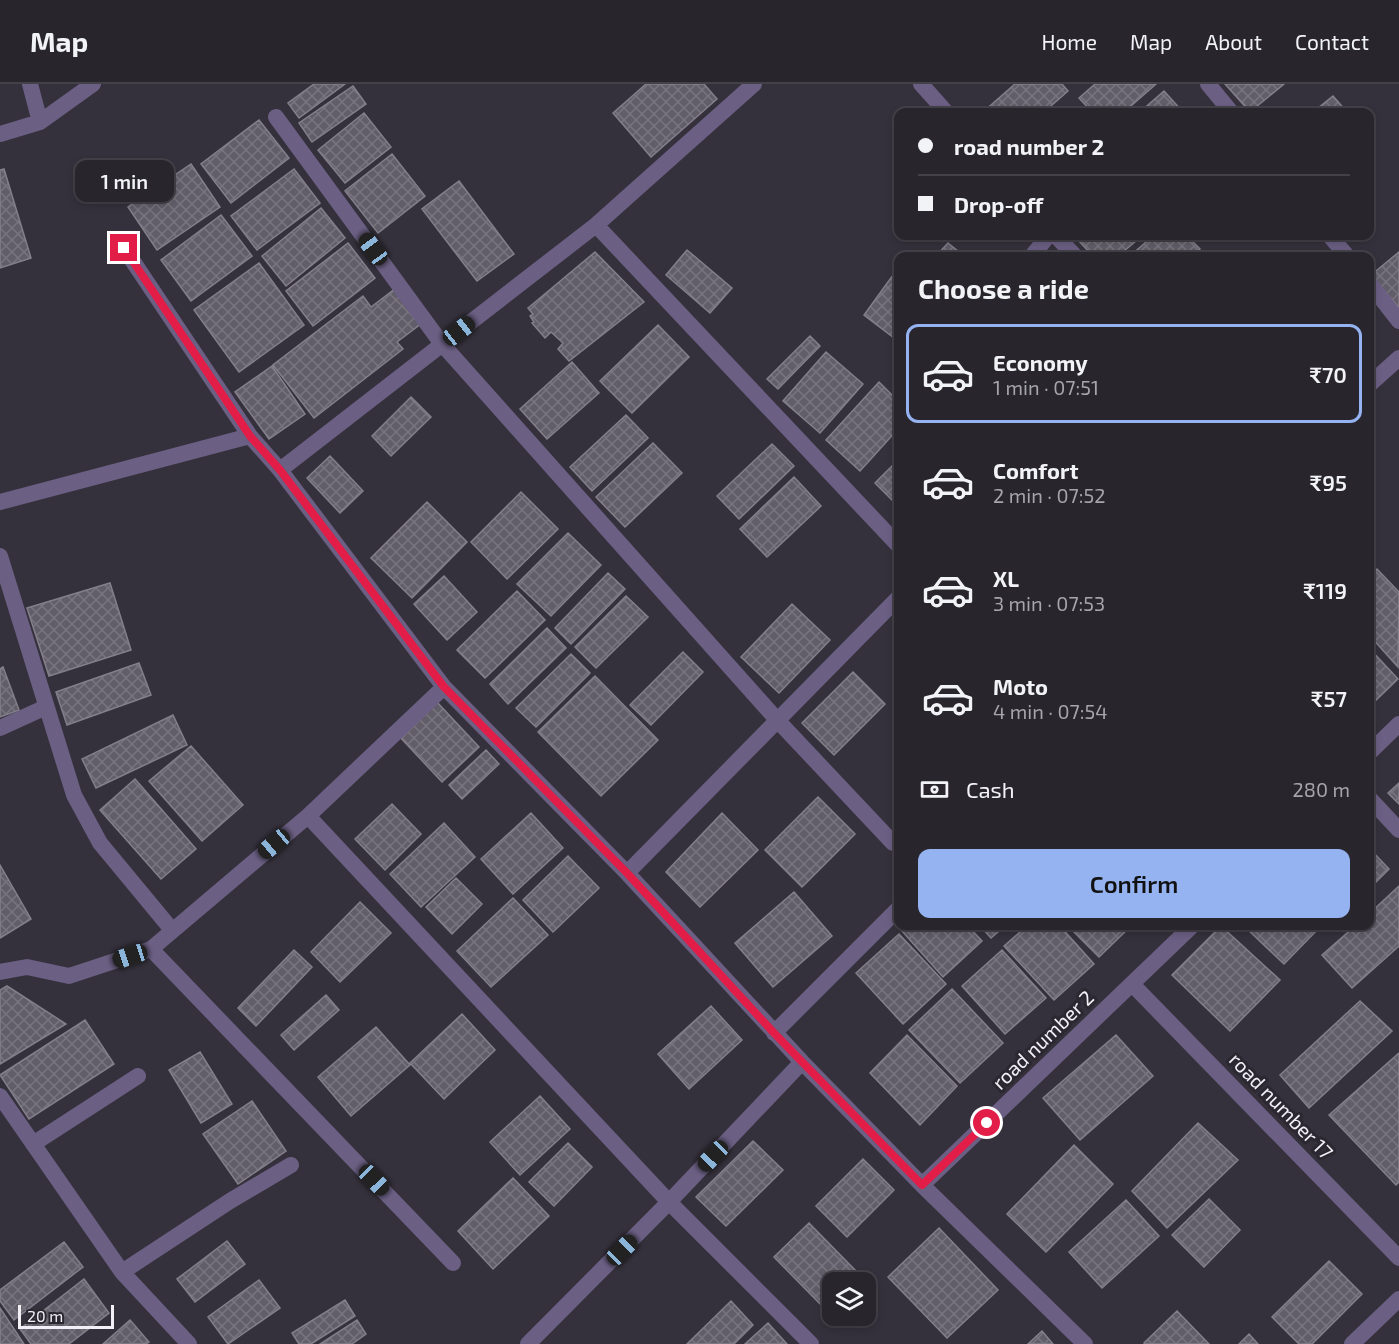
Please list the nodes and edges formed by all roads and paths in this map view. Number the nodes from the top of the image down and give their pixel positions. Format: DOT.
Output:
graph roads {
  1 [pos="30,84"];
  2 [pos="93,84"];
  3 [pos="921,84"];
  4 [pos="1208,84"];
  5 [pos="744,87"];
  6 [pos="942,108"];
  7 [pos="1228,108"];
  8 [pos="276,117"];
  9 [pos="40,122"];
  10 [pos="0,134"];
  11 [pos="596,225"];
  12 [pos="1045,240"];
  13 [pos="1060,240"];
  14 [pos="1333,240"];
  15 [pos="124,248"];
  16 [pos="1035,252"];
  17 [pos="1071,252"];
  18 [pos="1344,252"];
  19 [pos="1374,289"];
  20 [pos="1399,321"];
  21 [pos="442,344"];
  22 [pos="1399,358"];
  23 [pos="1374,380"];
  24 [pos="250,436"];
  25 [pos="280,470"];
  26 [pos="0,502"];
  27 [pos="894,541"];
  28 [pos="0,556"];
  29 [pos="894,602"];
  30 [pos="444,687"];
  31 [pos="46,707"];
  32 [pos="779,722"];
  33 [pos="1399,723"];
  34 [pos="0,728"];
  35 [pos="1374,748"];
  36 [pos="1374,803"];
  37 [pos="308,816"];
  38 [pos="1399,830"];
  39 [pos="892,843"];
  40 [pos="627,873"];
  41 [pos="894,913"];
  42 [pos="172,930"];
  43 [pos="1188,930"];
  44 [pos="151,949"];
  45 [pos="0,972"];
  46 [pos="1132,984"];
  47 [pos="774,1033"];
  48 [pos="802,1062"];
  49 [pos="138,1076"];
  50 [pos="0,1096"];
  51 [pos="33,1144"];
  52 [pos="291,1166"];
  53 [pos="922,1185"];
  54 [pos="669,1202"];
  55 [pos="1399,1258"];
  56 [pos="453,1263"];
  57 [pos="122,1272"];
  58 [pos="1399,1299"];
  59 [pos="189,1344"];
  60 [pos="528,1344"];
  61 [pos="811,1344"];
  62 [pos="1085,1344"];
  63 [pos="1352,1344"];
  1 -- 9 [label="street"];
  2 -- 9 [label="street"];
  3 -- 6 [label="street"];
  4 -- 7 [label="street"];
  5 -- 11 [label="street"];
  8 -- 21 [label="street"];
  9 -- 10 [label="street"];
  11 -- 21 [label="street"];
  11 -- 27 [label="street"];
  12 -- 16 [label="street"];
  13 -- 17 [label="street"];
  14 -- 18 [label="street"];
  15 -- 24 [label="street"];
  19 -- 20 [label="street"];
  21 -- 25 [label="street"];
  21 -- 32 [label="street"];
  22 -- 23 [label="street"];
  24 -- 25 [label="street"];
  24 -- 26 [label="street"];
  25 -- 30 [label="street"];
  28 -- 31 [label="street"];
  29 -- 32 [label="street"];
  30 -- 37 [label="street"];
  30 -- 40 [label="street"];
  31 -- 34 [label="street"];
  31 -- 42 [label="street"];
  32 -- 39 [label="street"];
  32 -- 40 [label="street"];
  33 -- 35 [label="street"];
  36 -- 38 [label="street"];
  37 -- 42 [label="street"];
  37 -- 54 [label="street"];
  40 -- 47 [label="street"];
  41 -- 47 [label="street"];
  42 -- 44 [label="street"];
  43 -- 46 [label="street, road number 2"];
  44 -- 45 [label="street"];
  44 -- 56 [label="street"];
  46 -- 53 [label="street, road number 2"];
  46 -- 55 [label="street, road number 17"];
  47 -- 48 [label="street"];
  48 -- 53 [label="street"];
  48 -- 54 [label="street"];
  49 -- 51 [label="street"];
  50 -- 51 [label="street"];
  51 -- 57 [label="street"];
  52 -- 57 [label="street"];
  53 -- 62 [label="street"];
  54 -- 60 [label="street"];
  54 -- 61 [label="street"];
  57 -- 59 [label="street"];
  58 -- 63 [label="street"];
}
